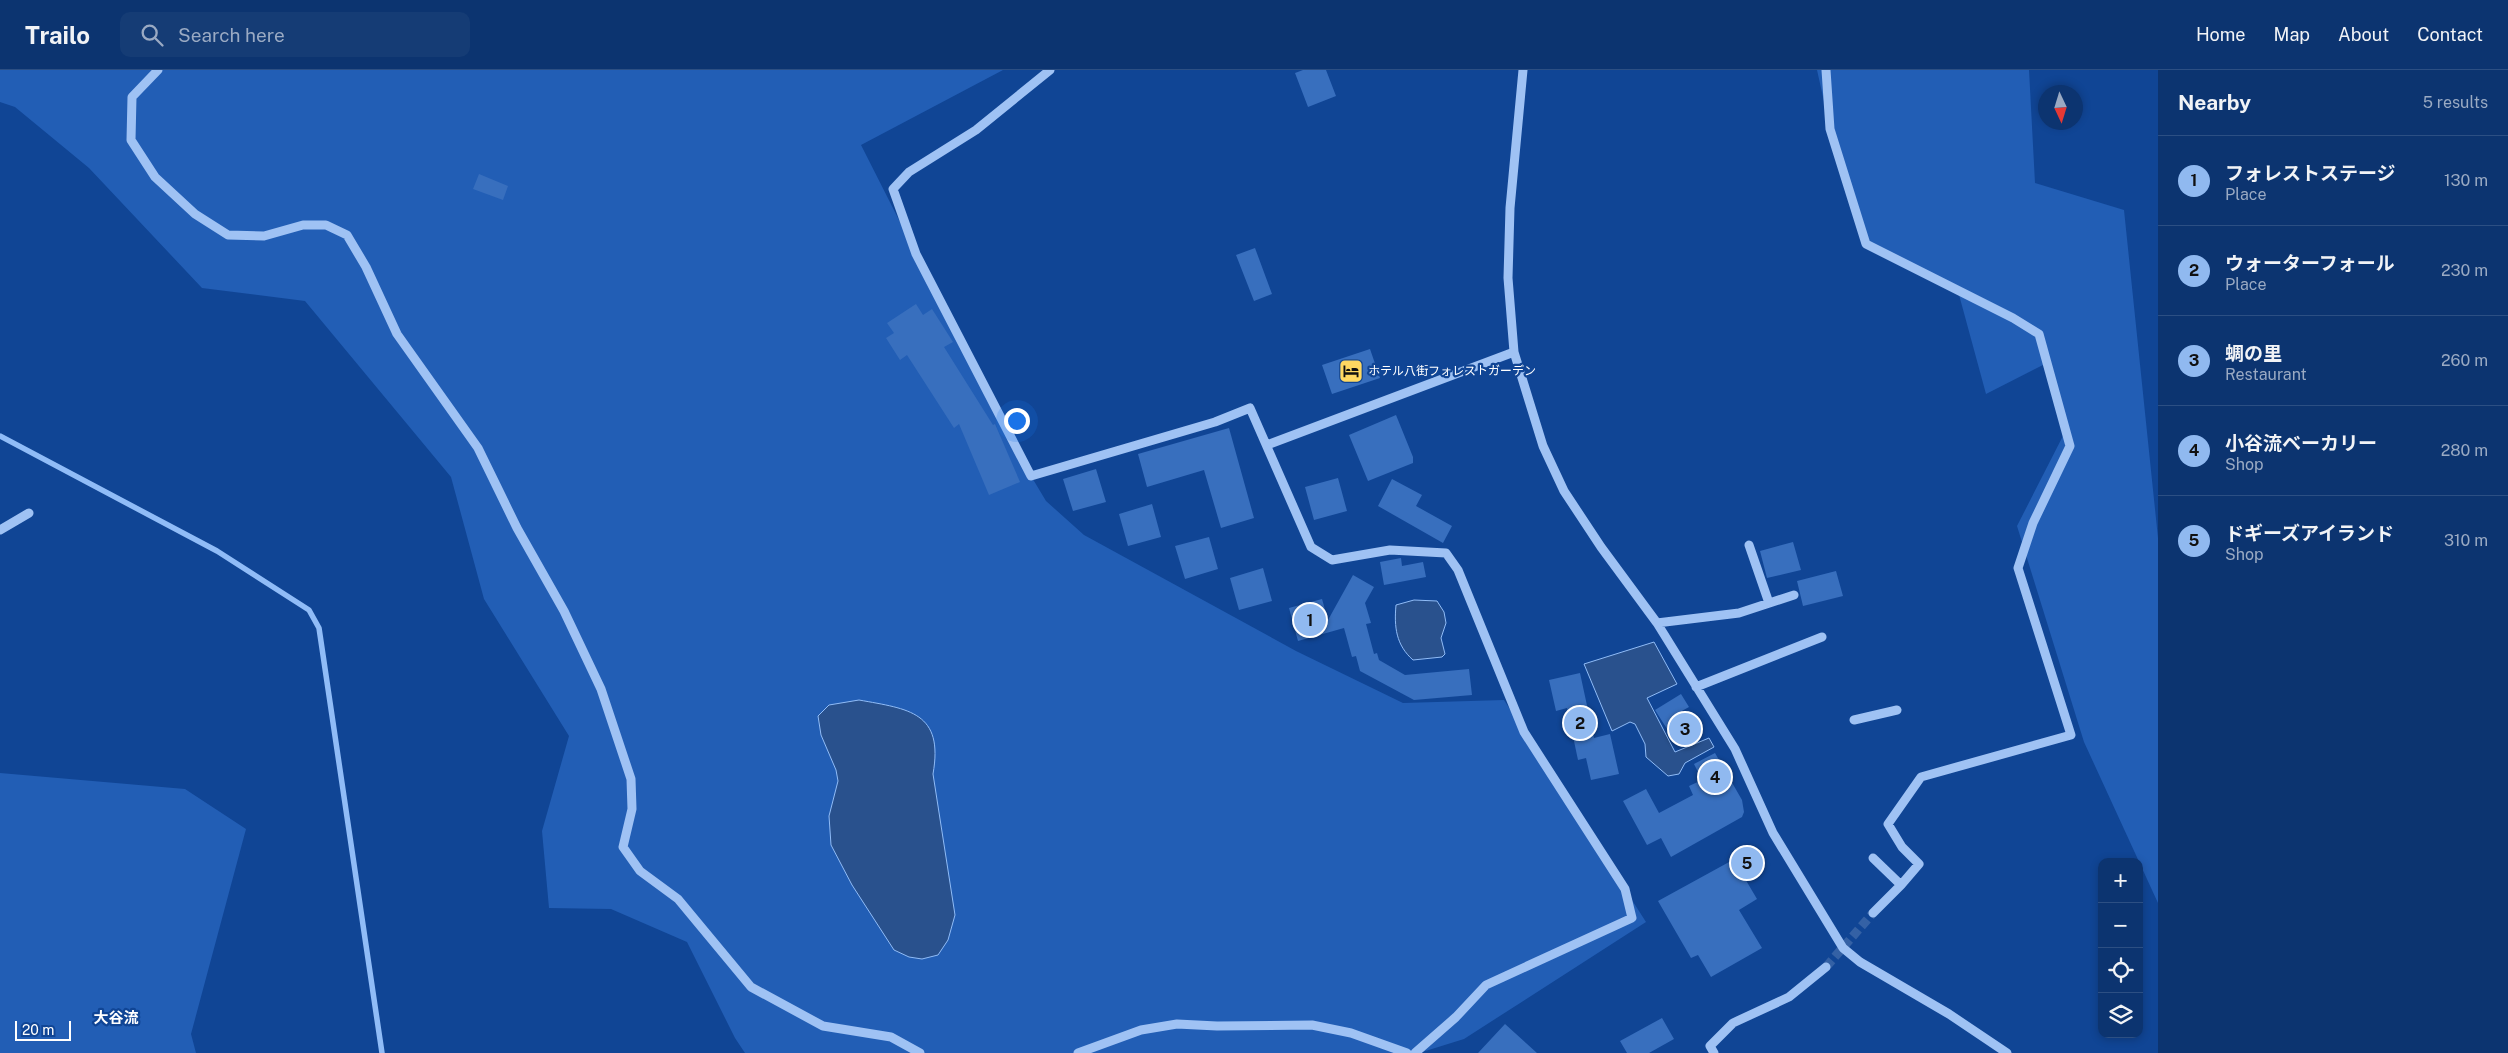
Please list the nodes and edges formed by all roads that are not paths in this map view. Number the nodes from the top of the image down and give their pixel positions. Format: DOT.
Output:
graph roads {
  1 [pos="158,70"];
  2 [pos="1050,70"];
  3 [pos="1523,70"];
  4 [pos="1826,70"];
  5 [pos="1514,352"];
  6 [pos="1267,445"];
  7 [pos="29,513"];
  8 [pos="0,530"];
  9 [pos="1749,545"];
  10 [pos="1794,595"];
  11 [pos="1769,603"];
  12 [pos="1657,622"];
  13 [pos="1822,637"];
  14 [pos="1696,687"];
  15 [pos="1897,710"];
  16 [pos="1854,720"];
  17 [pos="1873,858"];
  18 [pos="1900,885"];
  19 [pos="1873,913"];
  20 [pos="1826,967"];
  21 [pos="920,1053"];
  22 [pos="1078,1053"];
  23 [pos="1407,1053"];
  24 [pos="1415,1053"];
  25 [pos="1714,1053"];
  26 [pos="2007,1053"];
  1 -- 21 [label="street"];
  2 -- 6 [label="street"];
  3 -- 5 [label="street"];
  4 -- 18 [label="street"];
  5 -- 6 [label="street"];
  5 -- 12 [label="street"];
  6 -- 24 [label="street"];
  7 -- 8 [label="street"];
  9 -- 11 [label="street"];
  10 -- 11 [label="street"];
  11 -- 12 [label="street"];
  12 -- 14 [label="street"];
  13 -- 14 [label="street"];
  14 -- 26 [label="street"];
  15 -- 16 [label="street"];
  17 -- 18 [label="street"];
  18 -- 19 [label="street"];
  20 -- 25 [label="street"];
  22 -- 23 [label="street"];
}
